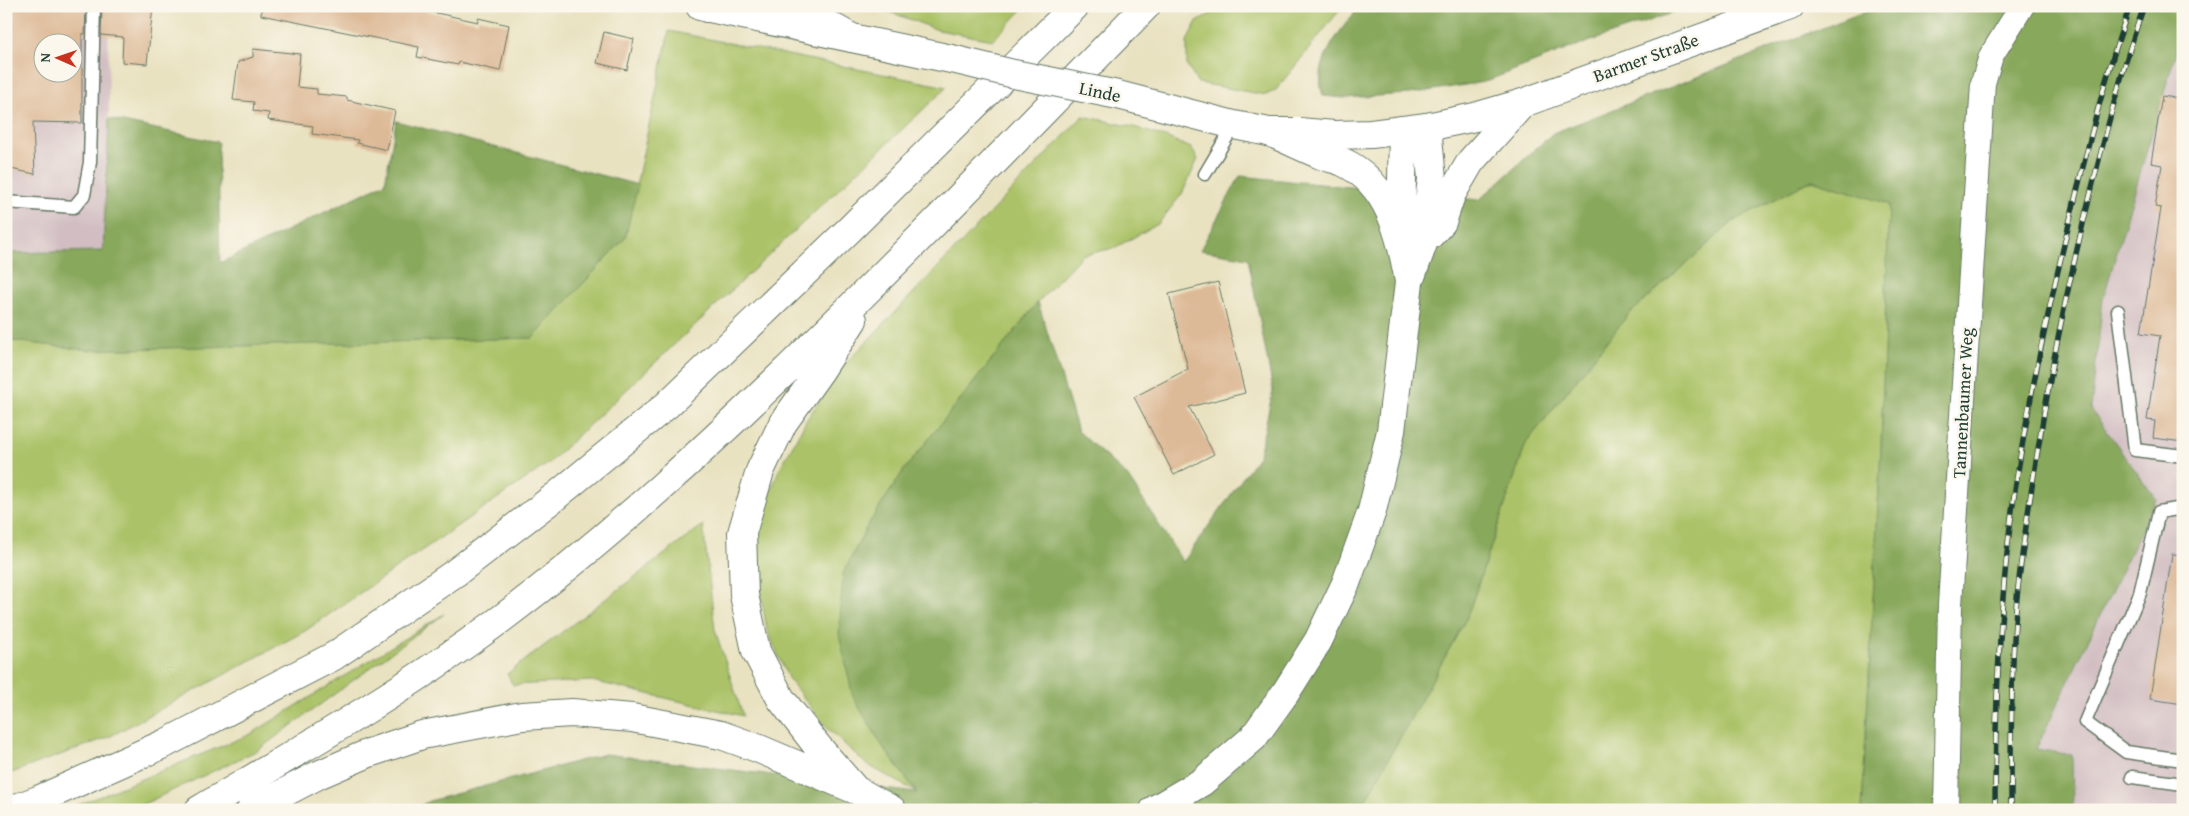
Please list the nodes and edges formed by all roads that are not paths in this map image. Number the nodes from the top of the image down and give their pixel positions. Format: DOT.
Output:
graph roads {
  1 [pos="94,6"];
  2 [pos="795,6"];
  3 [pos="1060,6"];
  4 [pos="1075,6"];
  5 [pos="1146,6"];
  6 [pos="1790,6"];
  7 [pos="2022,6"];
  8 [pos="705,7"];
  9 [pos="852,38"];
  10 [pos="1043,38"];
  11 [pos="1512,106"];
  12 [pos="1234,125"];
  13 [pos="1415,129"];
  14 [pos="1269,132"];
  15 [pos="1205,174"];
  16 [pos="6,202"];
  17 [pos="1413,239"];
  18 [pos="877,282"];
  19 [pos="2118,311"];
  20 [pos="2183,456"];
  21 [pos="2183,508"];
  22 [pos="2183,760"];
  23 [pos="2132,777"];
  24 [pos="2183,784"];
  25 [pos="856,790"];
  26 [pos="11,810"];
  27 [pos="199,810"];
  28 [pos="251,810"];
  29 [pos="892,810"];
  30 [pos="1154,810"];
  31 [pos="1946,810"];
  1 -- 16 [label="lane"];
  2 -- 9 [label="main road"];
  3 -- 10 [label="main road"];
  4 -- 10 [label="main road"];
  5 -- 18 [label="main road"];
  6 -- 11 [label="main road, Barmer Straße"];
  7 -- 31 [label="street, Tannenbaumer Weg"];
  8 -- 9 [label="main road, Linde"];
  9 -- 12 [label="main road, Linde, bridge"];
  10 -- 26 [label="main road"];
  11 -- 13 [label="main road, Linde"];
  11 -- 17 [label="main road"];
  12 -- 14 [label="main road, Linde"];
  12 -- 15 [label="lane"];
  13 -- 14 [label="main road, Linde"];
  13 -- 17 [label="main road"];
  14 -- 17 [label="main road"];
  17 -- 30 [label="main road"];
  18 -- 25 [label="main road"];
  18 -- 27 [label="main road"];
  19 -- 20 [label="lane"];
  21 -- 22 [label="lane"];
  23 -- 24 [label="lane"];
  25 -- 28 [label="main road"];
  25 -- 29 [label="main road"];
}
